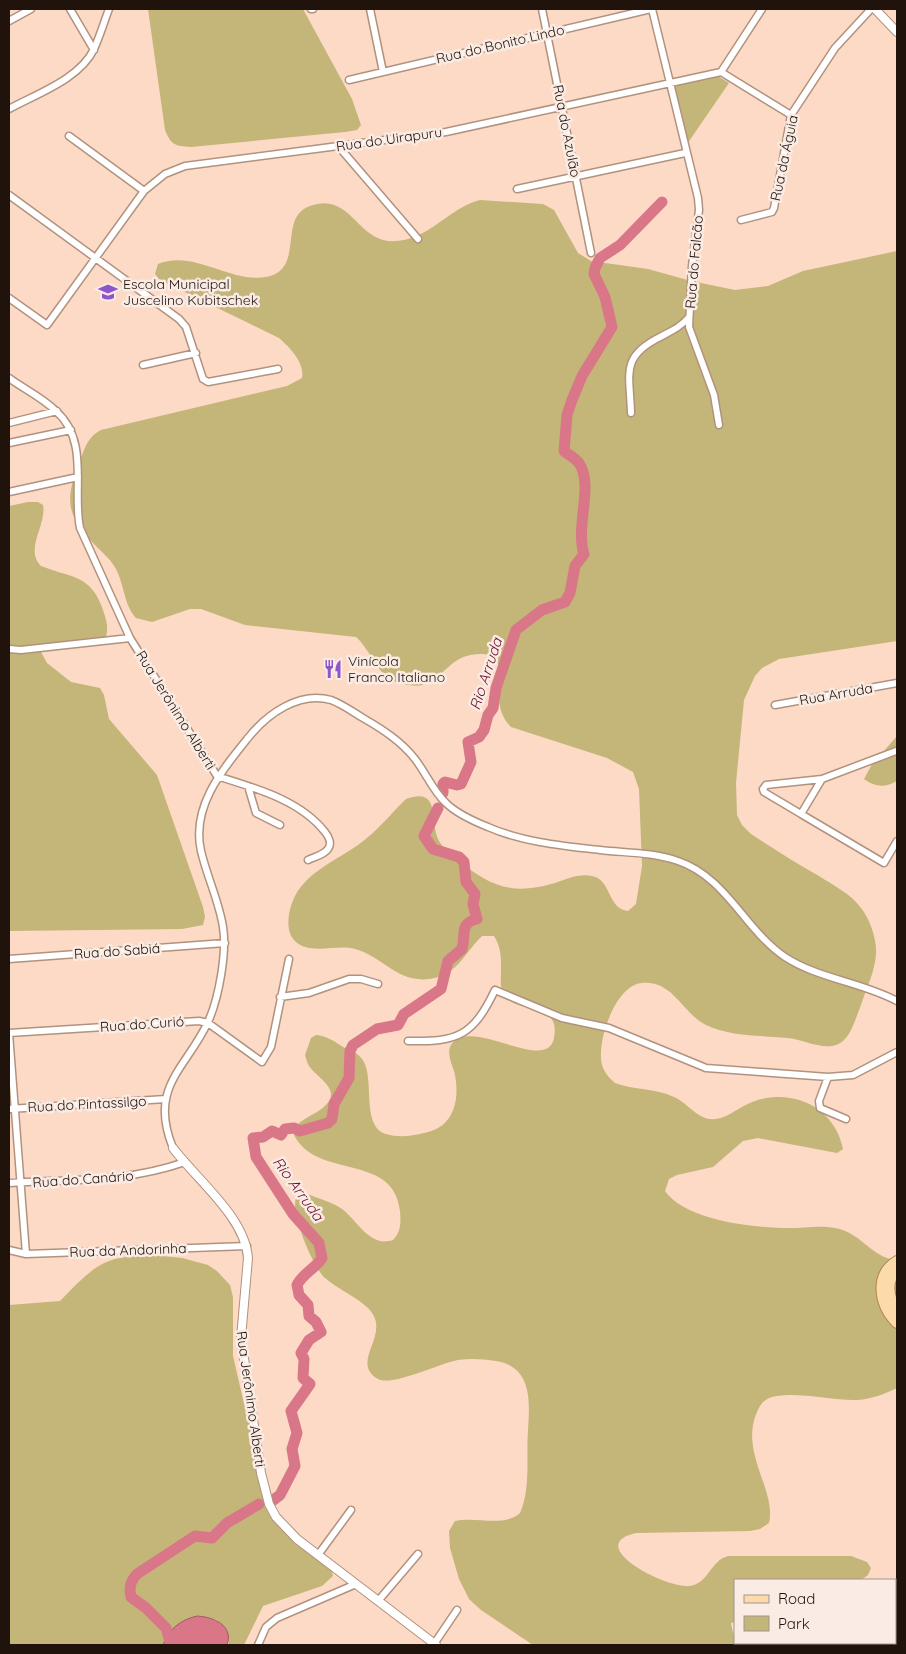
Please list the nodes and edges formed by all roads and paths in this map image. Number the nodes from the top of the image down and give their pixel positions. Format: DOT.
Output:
graph roads {
  1 [pos="31,9"];
  2 [pos="70,9"];
  3 [pos="109,9"];
  4 [pos="370,9"];
  5 [pos="542,9"];
  6 [pos="651,9"];
  7 [pos="762,9"];
  8 [pos="871,9"];
  9 [pos="875,9"];
  10 [pos="9,21"];
  11 [pos="897,32"];
  12 [pos="546,34"];
  13 [pos="94,50"];
  14 [pos="383,72"];
  15 [pos="721,72"];
  16 [pos="349,80"];
  17 [pos="670,83"];
  18 [pos="562,106"];
  19 [pos="9,108"];
  20 [pos="791,115"];
  21 [pos="69,136"];
  22 [pos="339,147"];
  23 [pos="686,153"];
  24 [pos="576,176"];
  25 [pos="517,189"];
  26 [pos="144,191"];
  27 [pos="9,195"];
  28 [pos="741,220"];
  29 [pos="418,239"];
  30 [pos="591,253"];
  31 [pos="94,259"];
  32 [pos="9,298"];
  33 [pos="688,317"];
  34 [pos="196,353"];
  35 [pos="142,365"];
  36 [pos="278,369"];
  37 [pos="9,378"];
  38 [pos="57,411"];
  39 [pos="631,413"];
  40 [pos="9,423"];
  41 [pos="719,426"];
  42 [pos="71,430"];
  43 [pos="9,443"];
  44 [pos="78,477"];
  45 [pos="9,492"];
  46 [pos="130,638"];
  47 [pos="9,649"];
  48 [pos="897,683"];
  49 [pos="775,705"];
  50 [pos="896,751"];
  51 [pos="218,776"];
  52 [pos="822,779"];
  53 [pos="248,786"];
  54 [pos="801,814"];
  55 [pos="280,825"];
  56 [pos="897,841"];
  57 [pos="308,860"];
  58 [pos="224,943"];
  59 [pos="9,959"];
  60 [pos="289,959"];
  61 [pos="378,984"];
  62 [pos="280,997"];
  63 [pos="897,1001"];
  64 [pos="208,1023"];
  65 [pos="9,1033"];
  66 [pos="408,1041"];
  67 [pos="897,1052"];
  68 [pos="828,1077"];
  69 [pos="166,1099"];
  70 [pos="12,1108"];
  71 [pos="846,1119"];
  72 [pos="173,1148"];
  73 [pos="185,1162"];
  74 [pos="20,1182"];
  75 [pos="9,1183"];
  76 [pos="247,1246"];
  77 [pos="9,1250"];
  78 [pos="26,1254"];
  79 [pos="897,1261"];
  80 [pos="897,1270"];
  81 [pos="897,1311"];
  82 [pos="897,1323"];
  83 [pos="351,1510"];
  84 [pos="418,1554"];
  85 [pos="318,1555"];
  86 [pos="356,1584"];
  87 [pos="378,1600"];
  88 [pos="457,1610"];
  89 [pos="258,1645"];
  90 [pos="435,1645"];
  1 -- 10 [label="street"];
  2 -- 13 [label="street"];
  3 -- 13 [label="street"];
  4 -- 14 [label="street"];
  5 -- 12 [label="street, Rua do Azulão"];
  6 -- 12 [label="street, Rua do Bonito Lindo"];
  6 -- 17 [label="street, Rua do Falcão"];
  7 -- 15 [label="street"];
  8 -- 20 [label="street, Rua da Águia"];
  9 -- 11 [label="street"];
  12 -- 14 [label="street, Rua do Bonito Lindo"];
  12 -- 18 [label="street, Rua do Azulão"];
  13 -- 19 [label="street"];
  14 -- 16 [label="street, Rua do Bonito Lindo"];
  15 -- 17 [label="street, Rua do Uirapuru"];
  15 -- 20 [label="street"];
  17 -- 18 [label="street, Rua do Uirapuru"];
  17 -- 23 [label="street, Rua do Falcão"];
  18 -- 22 [label="street, Rua do Uirapuru"];
  18 -- 24 [label="street, Rua do Azulão"];
  20 -- 28 [label="street, Rua da Águia"];
  21 -- 26 [label="street"];
  22 -- 26 [label="street, Rua do Uirapuru"];
  22 -- 29 [label="street"];
  23 -- 24 [label="street"];
  23 -- 33 [label="street, Rua do Falcão"];
  24 -- 25 [label="street"];
  24 -- 30 [label="street, Rua do Azulão"];
  26 -- 31 [label="street, Rua do Uirapuru"];
  27 -- 31 [label="street"];
  31 -- 32 [label="street, Rua do Uirapuru"];
  31 -- 34 [label="street"];
  33 -- 39 [label="street"];
  33 -- 41 [label="street, Rua do Falcão"];
  34 -- 35 [label="street"];
  34 -- 36 [label="street"];
  37 -- 38 [label="street, Rua Jerônimo Alberti"];
  38 -- 40 [label="street"];
  38 -- 42 [label="street, Rua Jerônimo Alberti"];
  42 -- 43 [label="street"];
  42 -- 44 [label="street, Rua Jerônimo Alberti"];
  44 -- 45 [label="street"];
  44 -- 46 [label="street, Rua Jerônimo Alberti"];
  46 -- 47 [label="street"];
  46 -- 51 [label="street, Rua Jerônimo Alberti"];
  48 -- 49 [label="street, Rua Arruda"];
  50 -- 52 [label="street"];
  51 -- 53 [label="street"];
  51 -- 58 [label="street, Rua Jerônimo Alberti"];
  51 -- 63 [label="street"];
  52 -- 54 [label="street"];
  52 -- 54 [label="street"];
  53 -- 55 [label="street"];
  53 -- 57 [label="street"];
  54 -- 56 [label="street"];
  58 -- 59 [label="street, Rua do Sabiá"];
  58 -- 64 [label="street, Rua Jerônimo Alberti"];
  60 -- 62 [label="street"];
  61 -- 62 [label="street"];
  62 -- 64 [label="street"];
  64 -- 65 [label="street, Rua do Curió"];
  64 -- 69 [label="street, Rua Jerônimo Alberti"];
  65 -- 70 [label="street"];
  66 -- 68 [label="street"];
  67 -- 68 [label="street"];
  68 -- 71 [label="street"];
  69 -- 70 [label="street, Rua do Pintassilgo"];
  69 -- 72 [label="street, Rua Jerônimo Alberti"];
  70 -- 74 [label="street"];
  72 -- 73 [label="street, Rua Jerônimo Alberti"];
  73 -- 74 [label="street, Rua do Canário"];
  73 -- 76 [label="street, Rua Jerônimo Alberti"];
  74 -- 75 [label="street, Rua do Canário"];
  74 -- 78 [label="street"];
  76 -- 78 [label="street, Rua da Andorinha"];
  76 -- 85 [label="street, Rua Jerônimo Alberti"];
  77 -- 78 [label="street, Rua da Andorinha"];
  79 -- 82 [label="main road"];
  80 -- 81 [label="main road"];
  83 -- 85 [label="street"];
  84 -- 87 [label="street"];
  85 -- 86 [label="street, Rua Jerônimo Alberti"];
  86 -- 87 [label="street, Rua Jerônimo Alberti"];
  86 -- 89 [label="street"];
  87 -- 90 [label="street, Rua Jerônimo Alberti"];
  88 -- 90 [label="street"];
}
